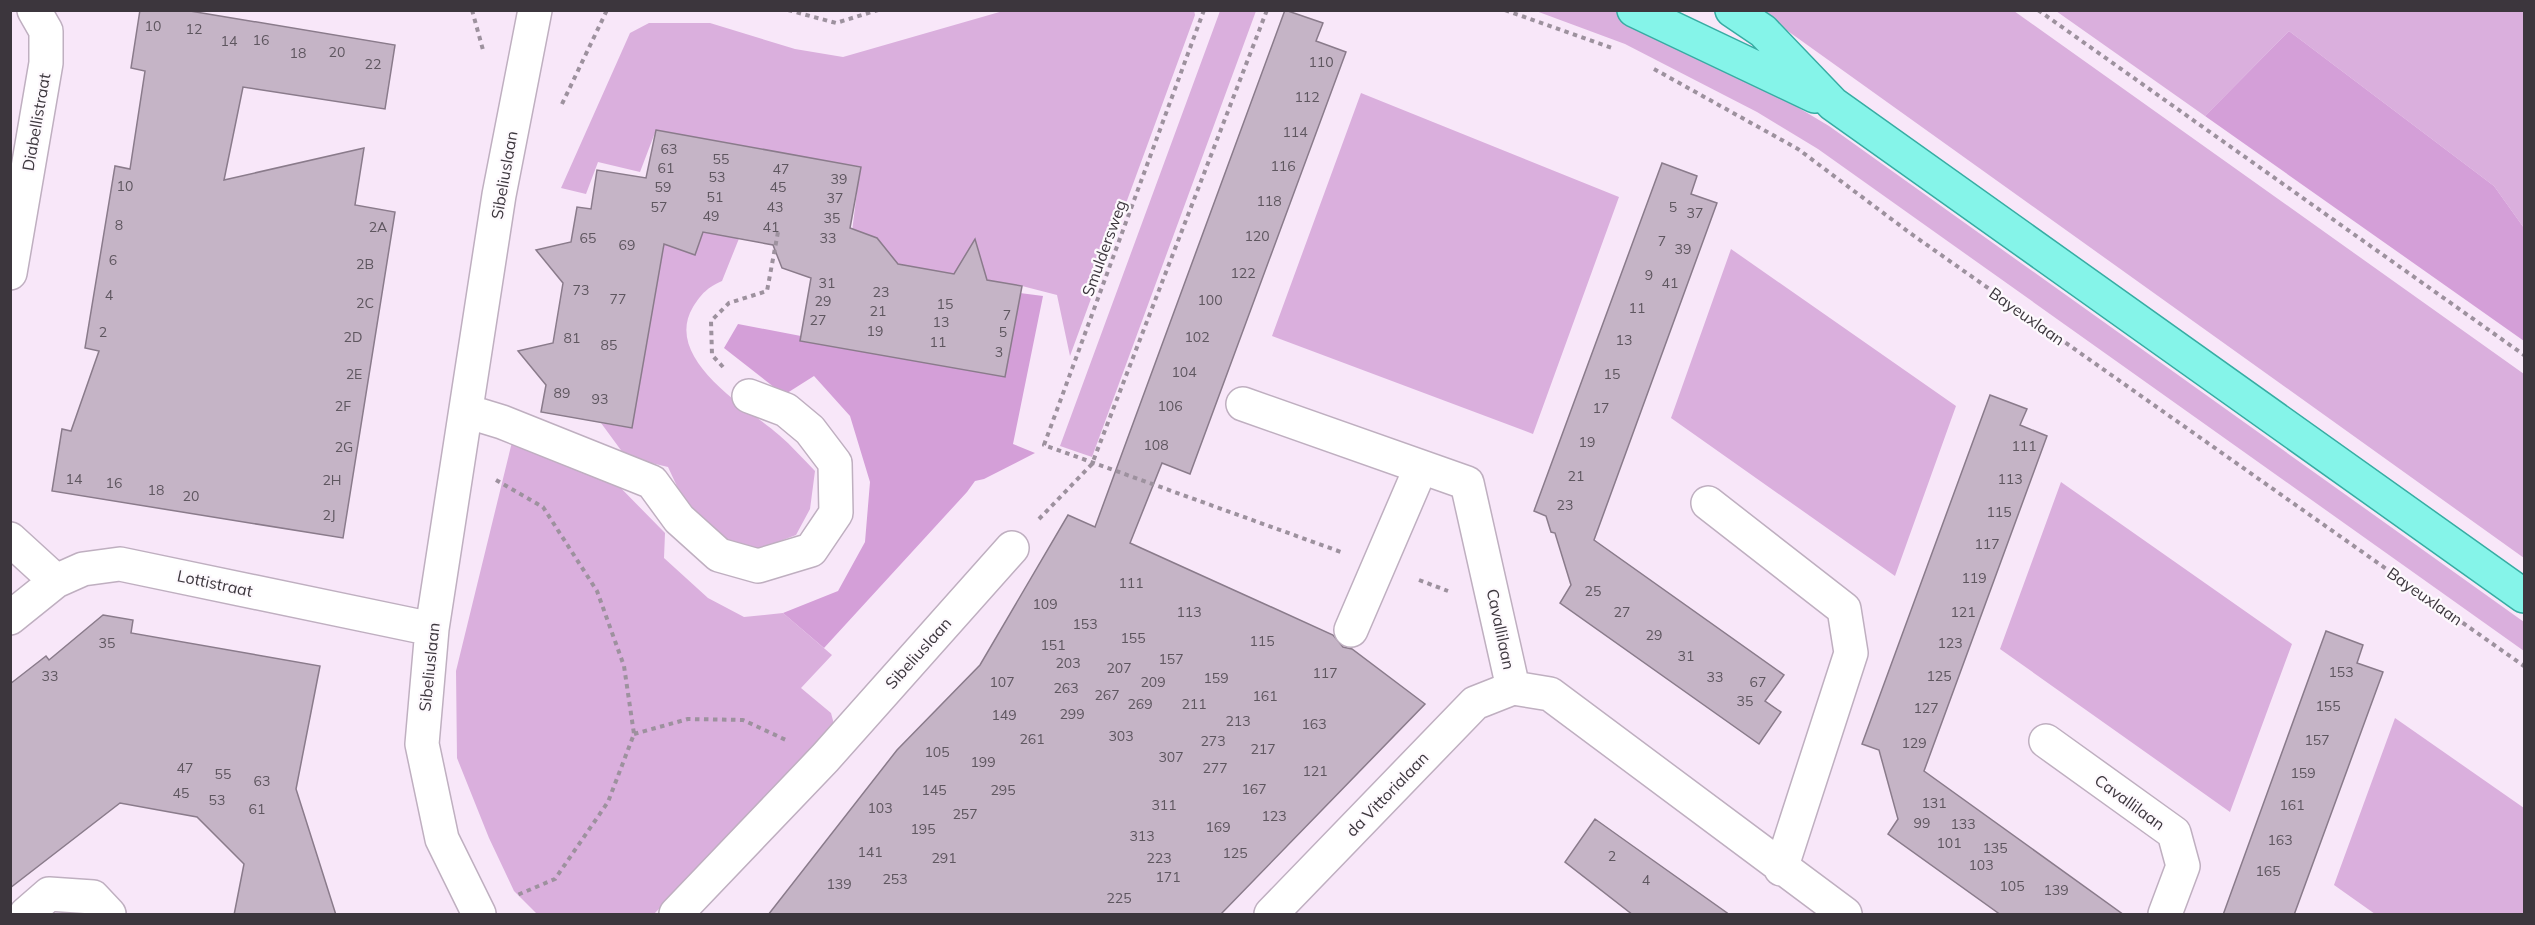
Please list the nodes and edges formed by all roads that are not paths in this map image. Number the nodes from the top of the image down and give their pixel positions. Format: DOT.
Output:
graph roads {
  1 [pos="34,10"];
  2 [pos="535,10"];
  3 [pos="1634,10"];
  4 [pos="1732,10"];
  5 [pos="1833,104"];
  6 [pos="10,273"];
  7 [pos="749,396"];
  8 [pos="1243,404"];
  9 [pos="466,411"];
  10 [pos="1421,467"];
  11 [pos="1708,503"];
  12 [pos="10,539"];
  13 [pos="1012,548"];
  14 [pos="2524,596"];
  15 [pos="34,599"];
  16 [pos="432,629"];
  17 [pos="1351,630"];
  18 [pos="1514,688"];
  19 [pos="2046,741"];
  20 [pos="1781,869"];
  21 [pos="26,915"];
  22 [pos="109,915"];
  23 [pos="479,915"];
  24 [pos="676,915"];
  25 [pos="1271,915"];
  26 [pos="1845,915"];
  27 [pos="2166,915"];
  1 -- 6 [label="street, Diabellistraat"];
  2 -- 9 [label="street, Sibeliuslaan"];
  3 -- 5 [label="main road"];
  4 -- 5 [label="main road"];
  5 -- 14 [label="main road"];
  7 -- 9 [label="street"];
  8 -- 10 [label="street, Cavallilaan"];
  9 -- 16 [label="street, Sibeliuslaan"];
  10 -- 17 [label="street"];
  10 -- 18 [label="street, Cavallilaan"];
  11 -- 20 [label="street"];
  12 -- 15 [label="street"];
  13 -- 24 [label="street, Sibeliuslaan"];
  15 -- 16 [label="street, Lottistraat"];
  16 -- 23 [label="street, Sibeliuslaan"];
  18 -- 20 [label="street, Cavallilaan"];
  18 -- 25 [label="street, da Vittorialaan"];
  19 -- 27 [label="street, Cavallilaan"];
  20 -- 26 [label="street, Cavallilaan"];
  21 -- 22 [label="street"];
}
